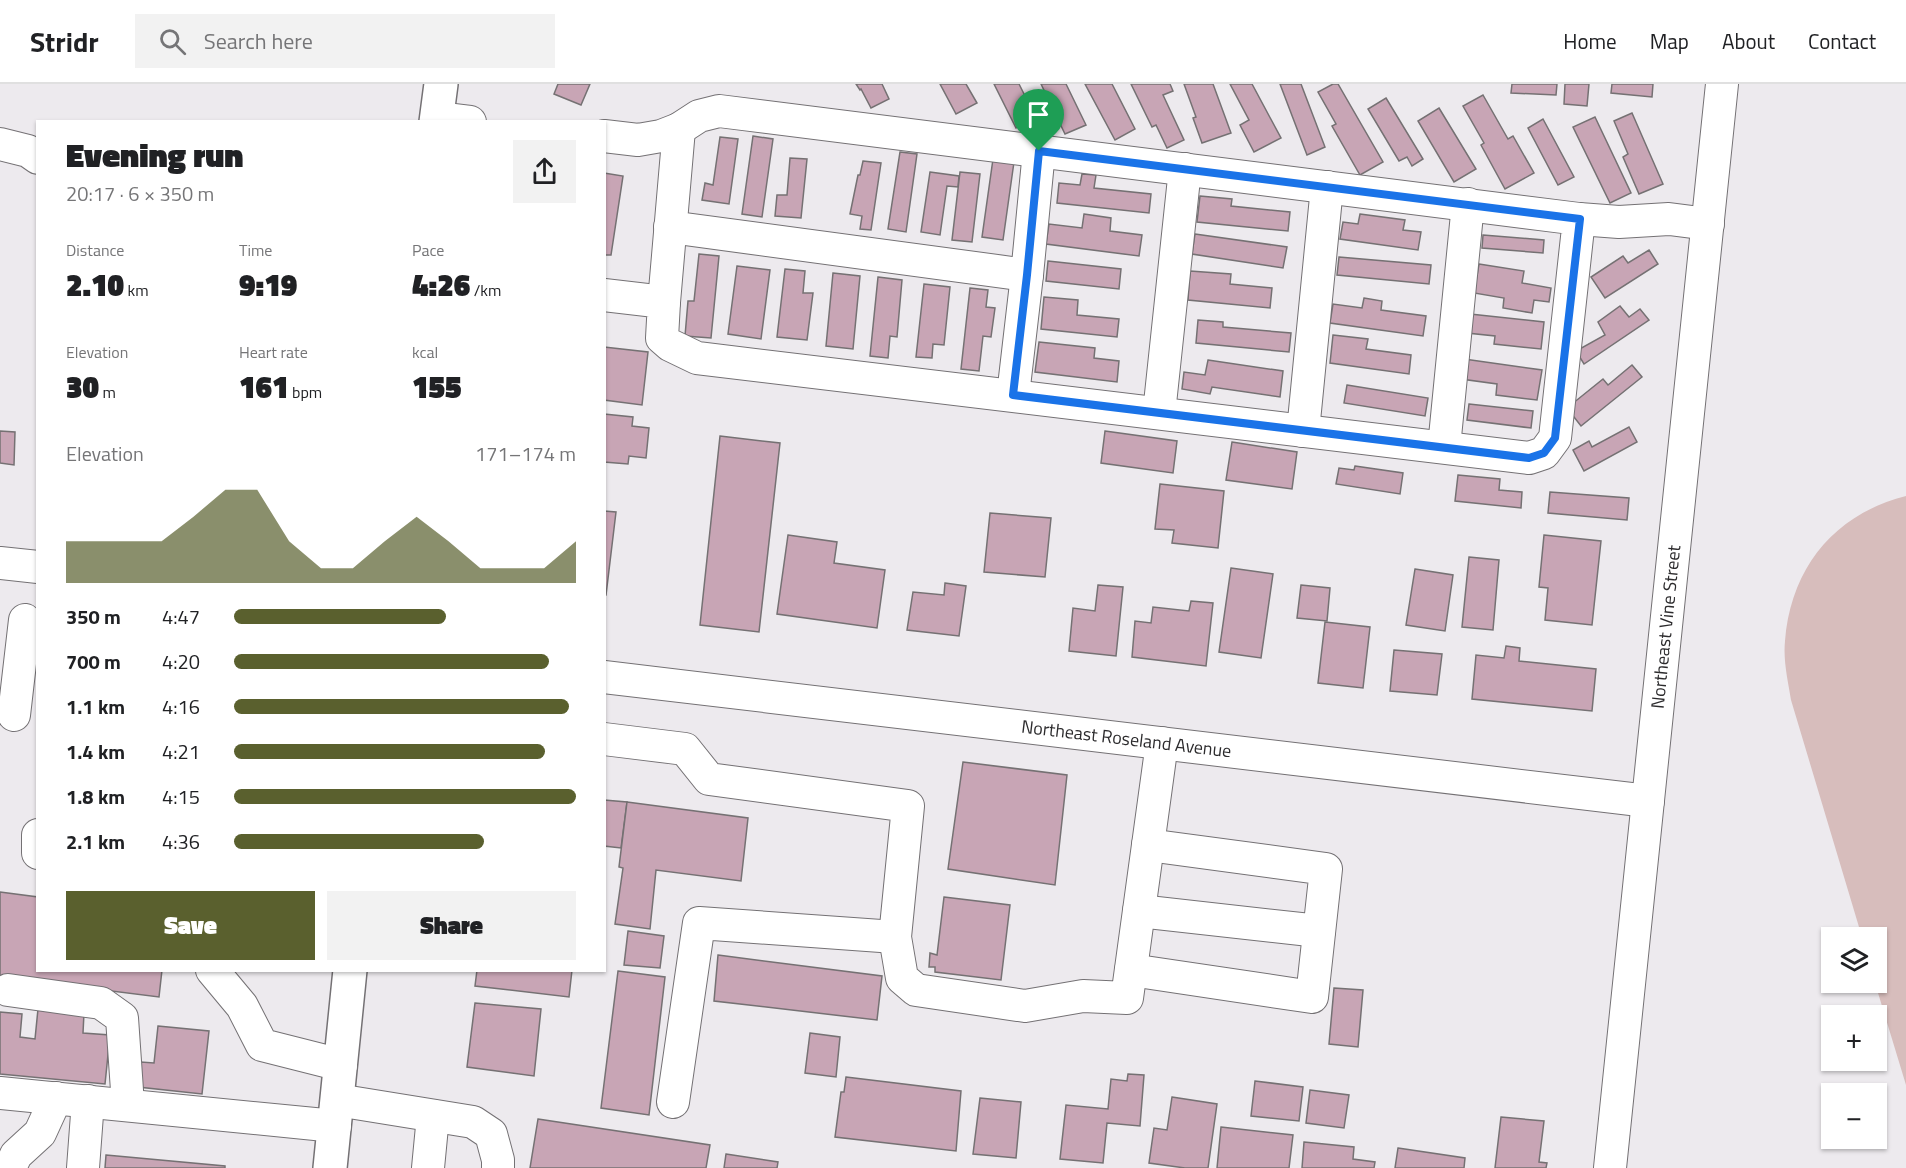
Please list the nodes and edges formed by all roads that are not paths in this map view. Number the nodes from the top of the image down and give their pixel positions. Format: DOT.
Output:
graph roads {
  1 [pos="441,84"];
  2 [pos="1730,87"];
  3 [pos="437,120"];
  4 [pos="679,129"];
  5 [pos="606,136"];
  6 [pos="0,144"];
  7 [pos="1039,151"];
  8 [pos="36,157"];
  9 [pos="1185,169"];
  10 [pos="1327,187"];
  11 [pos="1468,204"];
  12 [pos="1580,219"];
  13 [pos="1708,224"];
  14 [pos="670,227"];
  15 [pos="1027,275"];
  16 [pos="606,295"];
  17 [pos="663,303"];
  18 [pos="1013,395"];
  19 [pos="1159,413"];
  20 [pos="1303,431"];
  21 [pos="1444,447"];
  22 [pos="0,563"];
  23 [pos="36,567"];
  24 [pos="25,620"];
  25 [pos="606,676"];
  26 [pos="17,715"];
  27 [pos="606,739"];
  28 [pos="1162,743"];
  29 [pos="1648,801"];
  30 [pos="1148,845"];
  31 [pos="1138,911"];
  32 [pos="1319,931"];
  33 [pos="895,937"];
  34 [pos="1131,970"];
  35 [pos="214,972"];
  36 [pos="350,972"];
  37 [pos="8,990"];
  38 [pos="341,1065"];
  39 [pos="0,1093"];
  40 [pos="56,1098"];
  41 [pos="88,1101"];
  42 [pos="673,1101"];
  43 [pos="128,1105"];
  44 [pos="336,1113"];
  45 [pos="433,1116"];
  46 [pos="10,1168"];
  47 [pos="83,1168"];
  48 [pos="330,1168"];
  49 [pos="428,1168"];
  50 [pos="498,1168"];
  51 [pos="1610,1168"];
  1 -- 3 [label="main road"];
  2 -- 13 [label="street, Northeast Vine Street"];
  4 -- 5 [label="street"];
  4 -- 7 [label="street"];
  4 -- 14 [label="street"];
  6 -- 8 [label="street"];
  7 -- 9 [label="street"];
  7 -- 15 [label="street"];
  9 -- 10 [label="street"];
  9 -- 19 [label="street"];
  10 -- 11 [label="street"];
  10 -- 20 [label="street"];
  11 -- 12 [label="street"];
  11 -- 21 [label="street"];
  12 -- 13 [label="street"];
  12 -- 21 [label="street"];
  13 -- 29 [label="street, Northeast Vine Street"];
  14 -- 15 [label="street"];
  14 -- 17 [label="street"];
  15 -- 18 [label="street"];
  16 -- 17 [label="street"];
  17 -- 18 [label="street"];
  18 -- 19 [label="street"];
  19 -- 20 [label="street"];
  20 -- 21 [label="street"];
  22 -- 23 [label="street"];
  24 -- 26 [label="street"];
  25 -- 28 [label="street, Northeast Roseland Avenue"];
  27 -- 33 [label="street"];
  28 -- 29 [label="street, Northeast Roseland Avenue"];
  28 -- 30 [label="street"];
  29 -- 51 [label="street, Northeast Vine Street"];
  30 -- 31 [label="street"];
  30 -- 32 [label="street"];
  31 -- 32 [label="street"];
  31 -- 34 [label="street"];
  32 -- 34 [label="street"];
  33 -- 34 [label="street"];
  33 -- 42 [label="street"];
  35 -- 38 [label="street"];
  36 -- 38 [label="main road"];
  37 -- 43 [label="street"];
  38 -- 44 [label="main road"];
  39 -- 40 [label="street"];
  40 -- 41 [label="street"];
  40 -- 46 [label="street"];
  41 -- 43 [label="street"];
  41 -- 47 [label="street"];
  43 -- 44 [label="street"];
  44 -- 45 [label="street"];
  44 -- 48 [label="main road"];
  45 -- 49 [label="street"];
  45 -- 50 [label="street"];
}
